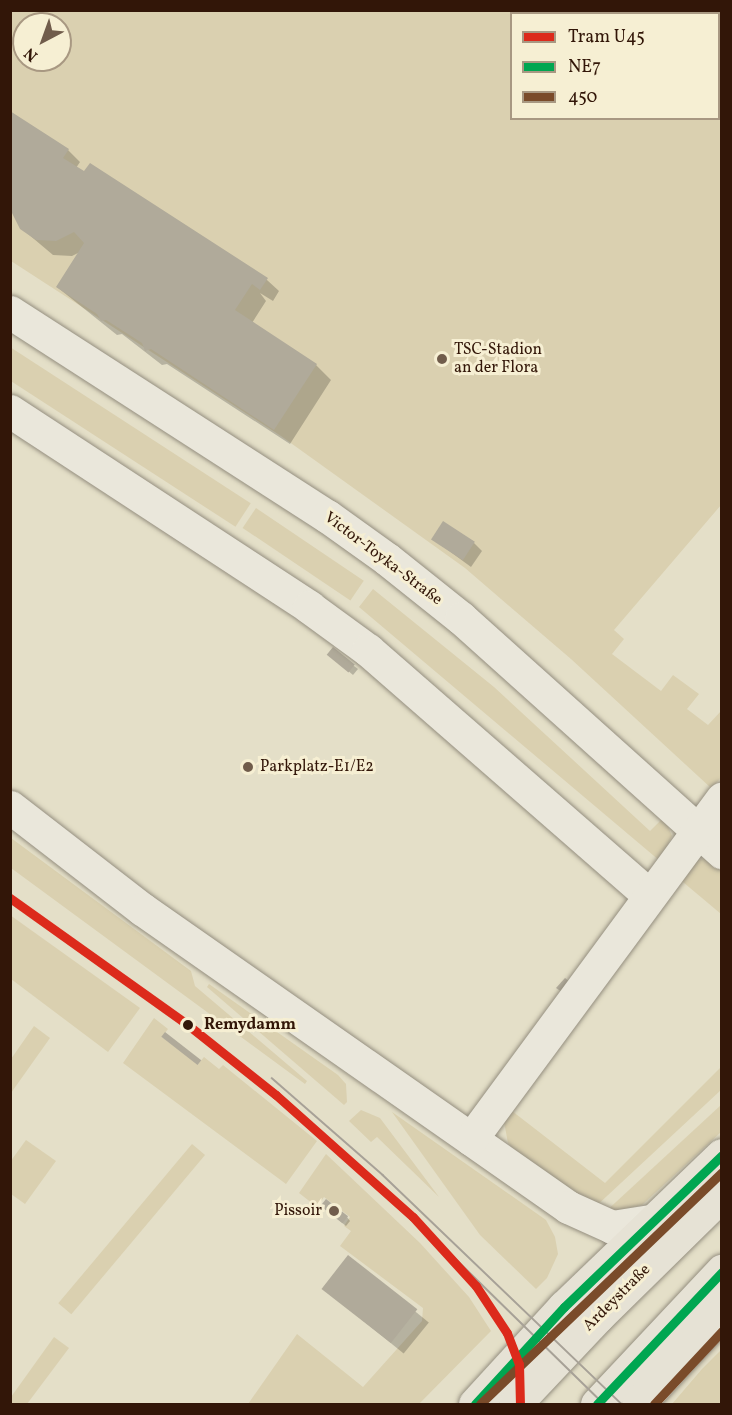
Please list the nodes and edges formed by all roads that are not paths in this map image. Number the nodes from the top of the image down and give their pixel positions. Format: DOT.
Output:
graph roads {
  1 [pos="10,312"];
  2 [pos="10,411"];
  3 [pos="722,799"];
  4 [pos="10,807"];
  5 [pos="710,842"];
  6 [pos="649,895"];
  7 [pos="471,1139"];
  8 [pos="722,1155"];
  9 [pos="722,1194"];
  10 [pos="649,1221"];
  11 [pos="722,1270"];
  12 [pos="722,1313"];
  13 [pos="525,1347"];
  14 [pos="463,1404"];
  15 [pos="475,1404"];
  16 [pos="515,1404"];
  17 [pos="597,1404"];
  18 [pos="638,1404"];
  1 -- 5 [label="street, Victor-Toyka-Straße"];
  2 -- 6 [label="street"];
  3 -- 5 [label="street"];
  4 -- 7 [label="street"];
  5 -- 6 [label="street"];
  6 -- 7 [label="street"];
  7 -- 10 [label="street"];
  8 -- 10 [label="main road"];
  9 -- 16 [label="main road, Ardeystraße"];
  10 -- 13 [label="main road"];
  11 -- 17 [label="main road"];
  12 -- 18 [label="main road"];
  13 -- 14 [label="main road"];
  13 -- 15 [label="main road"];
}
